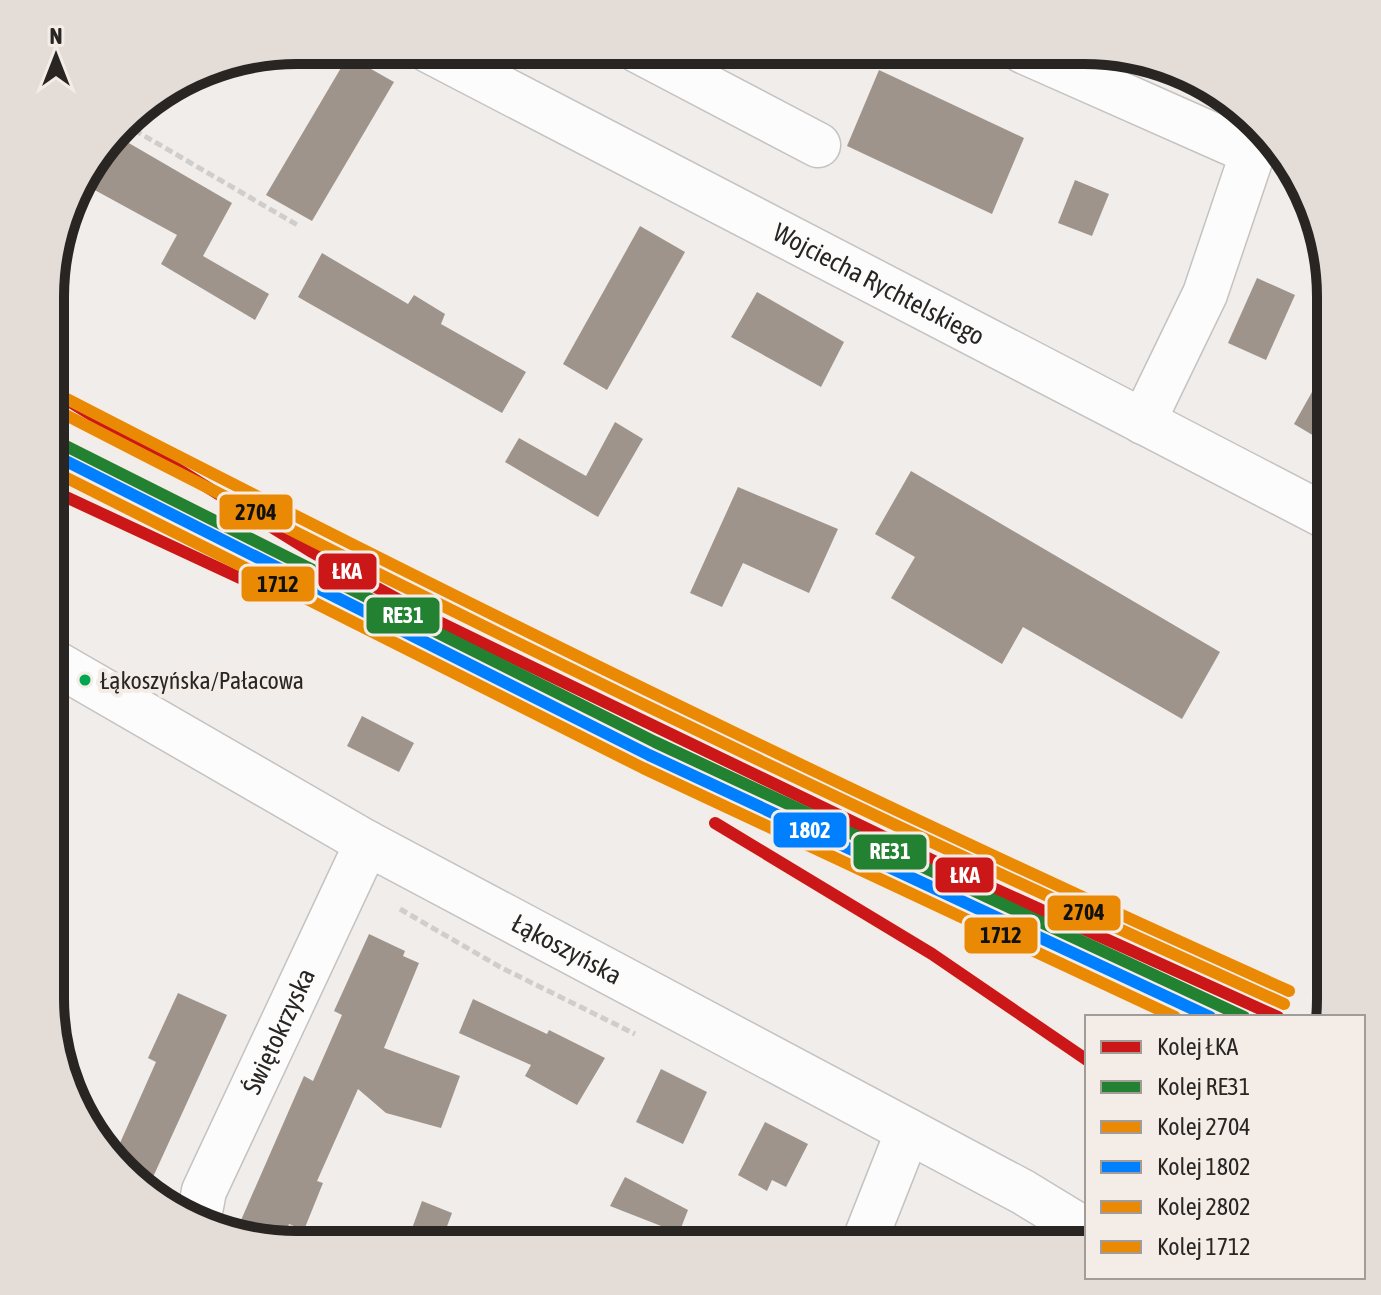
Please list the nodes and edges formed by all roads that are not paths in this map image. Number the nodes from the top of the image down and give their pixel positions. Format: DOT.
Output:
graph roads {
  1 [pos="455,64"];
  2 [pos="664,64"];
  3 [pos="1057,64"];
  4 [pos="1256,140"];
  5 [pos="818,145"];
  6 [pos="1143,422"];
  7 [pos="1317,512"];
  8 [pos="64,668"];
  9 [pos="367,843"];
  10 [pos="908,1131"];
  11 [pos="200,1209"];
  12 [pos="1085,1230"];
  13 [pos="869,1231"];
  1 -- 6 [label="street, Wojciecha Rychtelskiego"];
  2 -- 5 [label="street"];
  3 -- 4 [label="street"];
  4 -- 6 [label="street"];
  6 -- 7 [label="street, Wojciecha Rychtelskiego"];
  8 -- 9 [label="street, Łąkoszyńska"];
  9 -- 10 [label="street, Łąkoszyńska"];
  9 -- 11 [label="street, Świętokrzyska"];
  10 -- 12 [label="street, Łąkoszyńska"];
  10 -- 13 [label="street"];
}
